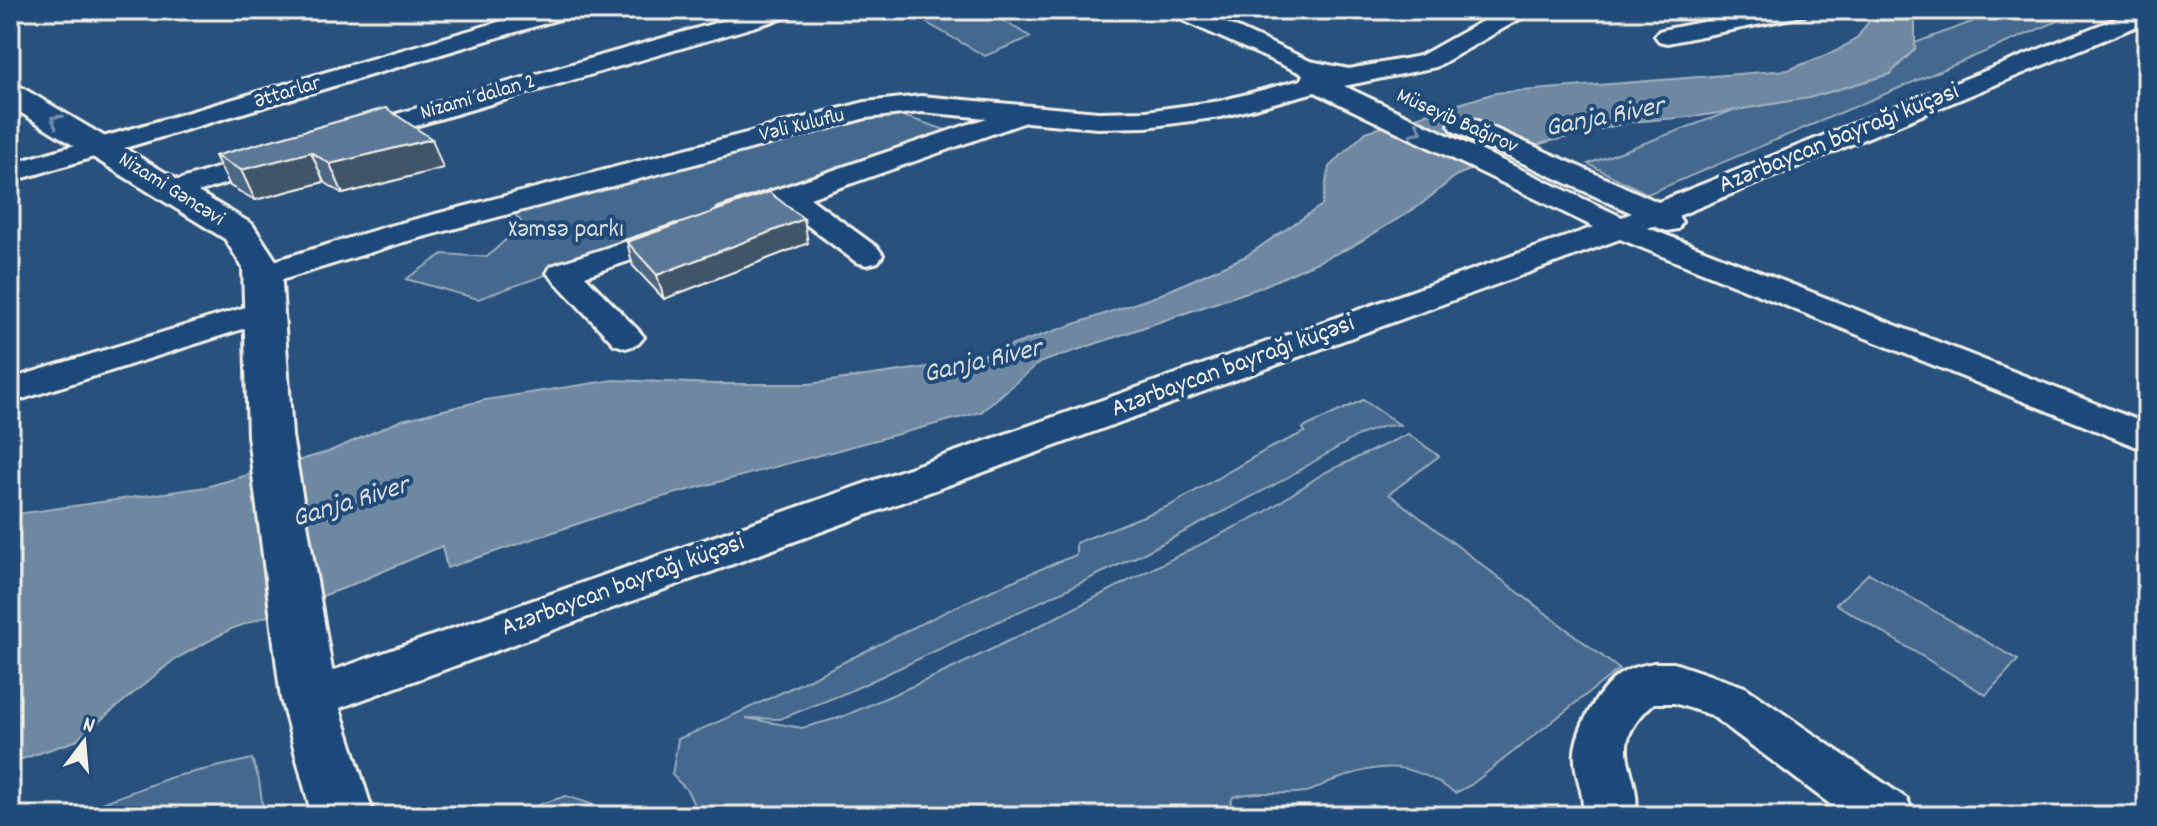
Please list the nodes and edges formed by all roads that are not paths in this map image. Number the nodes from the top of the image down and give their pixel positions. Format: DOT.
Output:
graph roads {
  1 [pos="565,10"];
  2 [pos="786,10"];
  3 [pos="1179,10"];
  4 [pos="1519,10"];
  5 [pos="1797,10"];
  6 [pos="2147,14"];
  7 [pos="1667,36"];
  8 [pos="1310,75"];
  9 [pos="1359,86"];
  10 [pos="10,93"];
  11 [pos="1023,115"];
  12 [pos="336,141"];
  13 [pos="102,148"];
  14 [pos="291,154"];
  15 [pos="10,173"];
  16 [pos="172,191"];
  17 [pos="787,195"];
  18 [pos="1639,221"];
  19 [pos="867,255"];
  20 [pos="262,303"];
  21 [pos="626,337"];
  22 [pos="10,391"];
  23 [pos="2147,438"];
  24 [pos="309,699"];
  25 [pos="343,816"];
  26 [pos="1609,816"];
  27 [pos="1888,816"];
  1 -- 13 [label="street, Əttarlar"];
  2 -- 12 [label="street, Nizami dalan 2"];
  3 -- 8 [label="street"];
  4 -- 9 [label="street, Vəli Xuluflu"];
  5 -- 7 [label="street"];
  6 -- 18 [label="street, Azərbaycan bayrağı küçəsi"];
  8 -- 9 [label="street, Vəli Xuluflu"];
  8 -- 11 [label="street, Vəli Xuluflu"];
  9 -- 18 [label="street, Müseyib Bağırov"];
  9 -- 18 [label="street, Müseyib Bağırov, one-way"];
  13 -- 10 [label="main road, Nizami Gəncəvi, one-way"];
  11 -- 17 [label="street"];
  11 -- 20 [label="street, Vəli Xuluflu"];
  13 -- 15 [label="street, Əttarlar"];
  13 -- 16 [label="main road, Nizami Gəncəvi"];
  14 -- 16 [label="street"];
  16 -- 20 [label="main road, Nizami Gəncəvi"];
  17 -- 19 [label="street"];
  17 -- 21 [label="street"];
  18 -- 23 [label="street, Müseyib Bağırov"];
  18 -- 24 [label="street, Azərbaycan bayrağı küçəsi"];
  20 -- 22 [label="street, Vəli Xuluflu"];
  20 -- 24 [label="main road, Nizami Gəncəvi"];
  24 -- 25 [label="main road, Nizami Gəncəvi"];
  26 -- 27 [label="street"];
}
